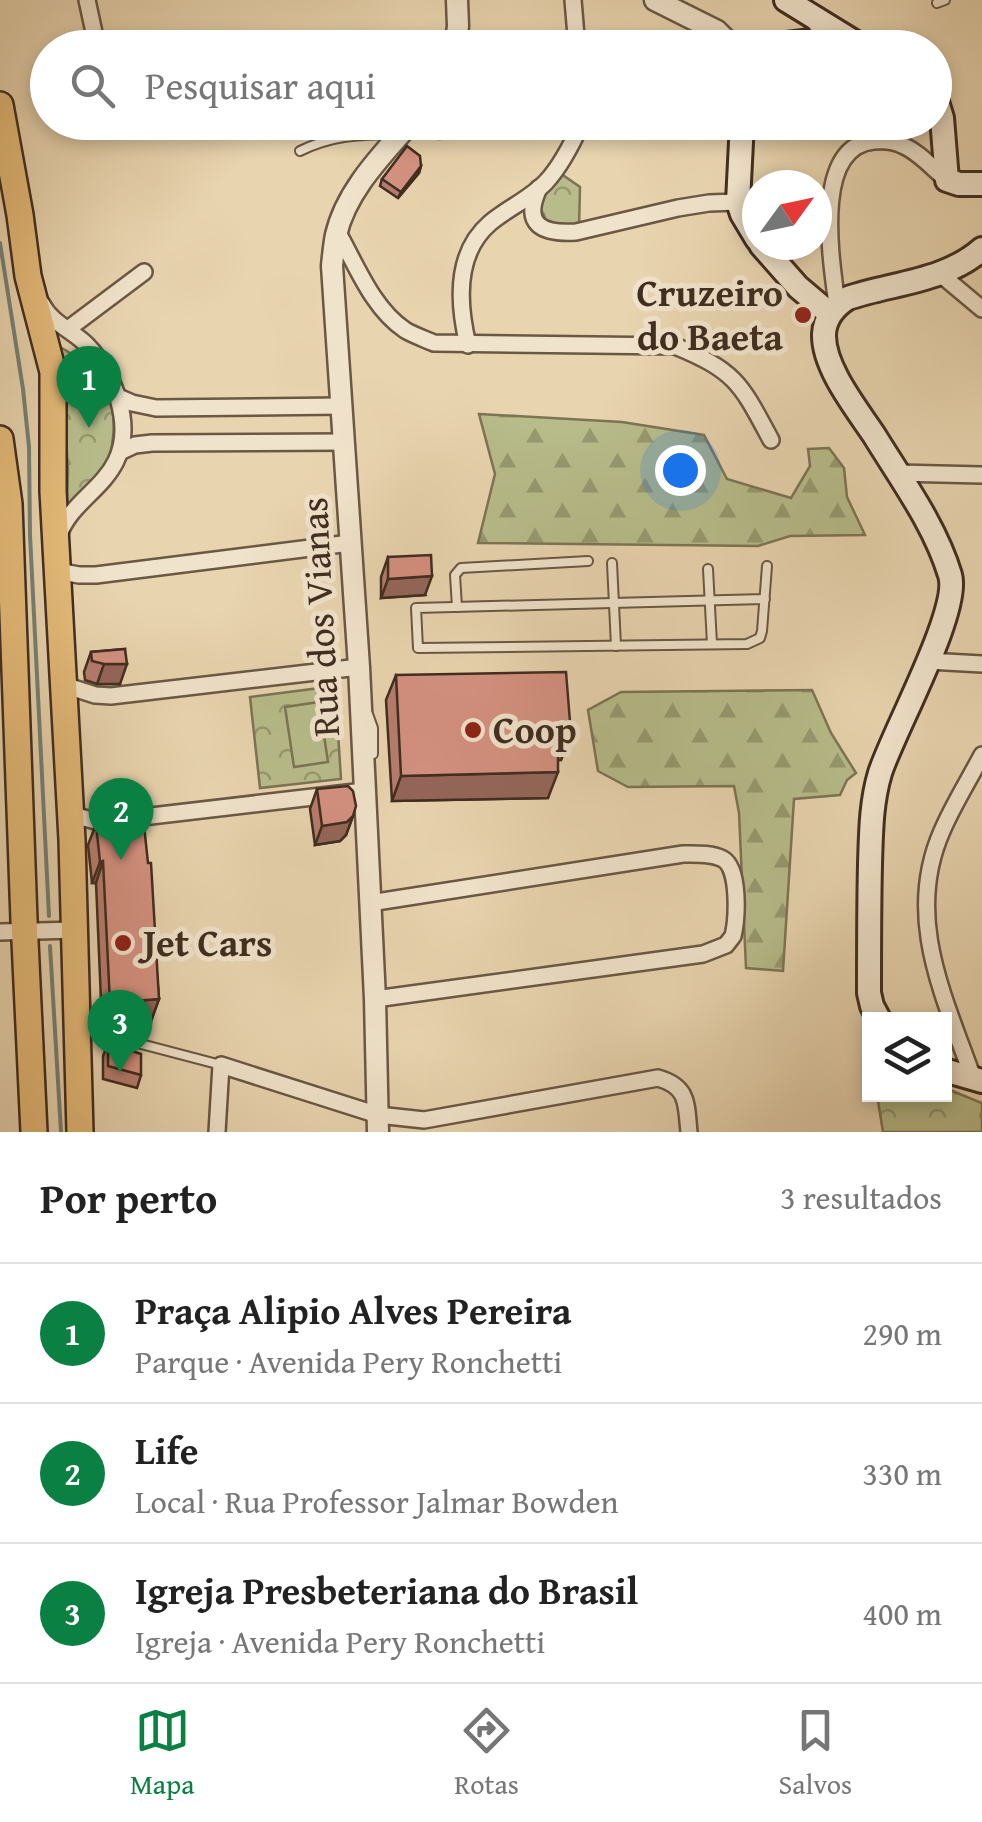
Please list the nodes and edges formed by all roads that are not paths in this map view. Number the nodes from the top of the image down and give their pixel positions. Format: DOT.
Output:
graph roads {
  1 [pos="88,0"];
  2 [pos="457,0"];
  3 [pos="573,0"];
  4 [pos="655,0"];
  5 [pos="786,0"];
  6 [pos="818,20"];
  7 [pos="94,30"];
  8 [pos="457,30"];
  9 [pos="576,30"];
  10 [pos="717,30"];
  11 [pos="824,30"];
  12 [pos="831,30"];
  13 [pos="0,105"];
  14 [pos="327,140"];
  15 [pos="397,140"];
  16 [pos="571,140"];
  17 [pos="741,140"];
  18 [pos="943,140"];
  19 [pos="300,152"];
  20 [pos="946,180"];
  21 [pos="982,184"];
  22 [pos="539,188"];
  23 [pos="738,202"];
  24 [pos="742,214"];
  25 [pos="20,216"];
  26 [pos="337,230"];
  27 [pos="982,249"];
  28 [pos="775,260"];
  29 [pos="144,272"];
  30 [pos="940,273"];
  31 [pos="982,309"];
  32 [pos="834,310"];
  33 [pos="68,329"];
  34 [pos="468,345"];
  35 [pos="118,396"];
  36 [pos="342,406"];
  37 [pos="0,439"];
  38 [pos="771,440"];
  39 [pos="344,442"];
  40 [pos="120,452"];
  41 [pos="898,473"];
  42 [pos="982,475"];
  43 [pos="350,542"];
  44 [pos="588,561"];
  45 [pos="56,562"];
  46 [pos="612,563"];
  47 [pos="767,566"];
  48 [pos="708,569"];
  49 [pos="6,595"];
  50 [pos="765,598"];
  51 [pos="710,600"];
  52 [pos="614,602"];
  53 [pos="457,607"];
  54 [pos="712,644"];
  55 [pos="616,646"];
  56 [pos="928,661"];
  57 [pos="982,664"];
  58 [pos="359,667"];
  59 [pos="64,686"];
  60 [pos="360,703"];
  61 [pos="8,717"];
  62 [pos="982,755"];
  63 [pos="364,792"];
  64 [pos="71,812"];
  65 [pos="365,817"];
  66 [pos="370,902"];
  67 [pos="68,930"];
  68 [pos="22,931"];
  69 [pos="374,999"];
  70 [pos="875,1012"];
  71 [pos="76,1028"];
  72 [pos="221,1065"];
  73 [pos="952,1072"];
  74 [pos="978,1080"];
  75 [pos="378,1124"];
  76 [pos="34,1132"];
  77 [pos="80,1132"];
  78 [pos="216,1132"];
  79 [pos="688,1132"];
  1 -- 7 [label="street"];
  2 -- 8 [label="street"];
  3 -- 9 [label="street"];
  4 -- 10 [label="street"];
  5 -- 6 [label="main road"];
  6 -- 11 [label="main road"];
  6 -- 12 [label="main road"];
  13 -- 25 [label="main road"];
  14 -- 19 [label="lane"];
  15 -- 26 [label="street, Rua dos Vianas"];
  16 -- 22 [label="street"];
  17 -- 23 [label="main road"];
  18 -- 20 [label="main road"];
  20 -- 21 [label="main road"];
  20 -- 32 [label="street"];
  22 -- 23 [label="street"];
  22 -- 34 [label="street"];
  23 -- 24 [label="main road"];
  25 -- 33 [label="street"];
  25 -- 45 [label="main road"];
  26 -- 34 [label="street"];
  26 -- 36 [label="street, Rua dos Vianas"];
  27 -- 30 [label="main road"];
  28 -- 32 [label="main road"];
  29 -- 33 [label="street"];
  30 -- 31 [label="street"];
  30 -- 32 [label="main road"];
  32 -- 41 [label="main road"];
  33 -- 35 [label="street"];
  34 -- 38 [label="street"];
  35 -- 36 [label="street"];
  35 -- 40 [label="street"];
  36 -- 39 [label="street, Rua dos Vianas"];
  37 -- 49 [label="main road"];
  39 -- 40 [label="street"];
  39 -- 43 [label="street, Rua dos Vianas"];
  40 -- 45 [label="street"];
  41 -- 42 [label="street"];
  41 -- 56 [label="main road"];
  43 -- 45 [label="street"];
  43 -- 58 [label="street, Rua dos Vianas"];
  44 -- 53 [label="lane"];
  45 -- 59 [label="main road"];
  46 -- 52 [label="lane"];
  47 -- 50 [label="lane"];
  48 -- 51 [label="lane"];
  49 -- 61 [label="main road"];
  50 -- 51 [label="lane"];
  50 -- 54 [label="lane"];
  51 -- 52 [label="lane"];
  51 -- 54 [label="lane"];
  52 -- 53 [label="lane"];
  52 -- 55 [label="lane"];
  53 -- 55 [label="lane"];
  54 -- 55 [label="lane"];
  56 -- 57 [label="street"];
  56 -- 70 [label="main road"];
  58 -- 59 [label="street"];
  58 -- 60 [label="street, Rua dos Vianas"];
  59 -- 64 [label="main road"];
  60 -- 63 [label="street, Rua dos Vianas"];
  60 -- 65 [label="lane"];
  61 -- 68 [label="main road"];
  62 -- 74 [label="street"];
  63 -- 64 [label="street"];
  63 -- 65 [label="street, Rua dos Vianas"];
  64 -- 67 [label="main road"];
  65 -- 66 [label="street, Rua dos Vianas"];
  66 -- 69 [label="street, Rua dos Vianas"];
  66 -- 69 [label="street"];
  67 -- 68 [label="street"];
  67 -- 71 [label="main road"];
  68 -- 76 [label="main road"];
  69 -- 75 [label="street, Rua dos Vianas"];
  71 -- 72 [label="lane"];
  71 -- 77 [label="main road"];
  72 -- 75 [label="street"];
  72 -- 78 [label="street"];
  73 -- 74 [label="main road"];
  75 -- 79 [label="street"];
}
